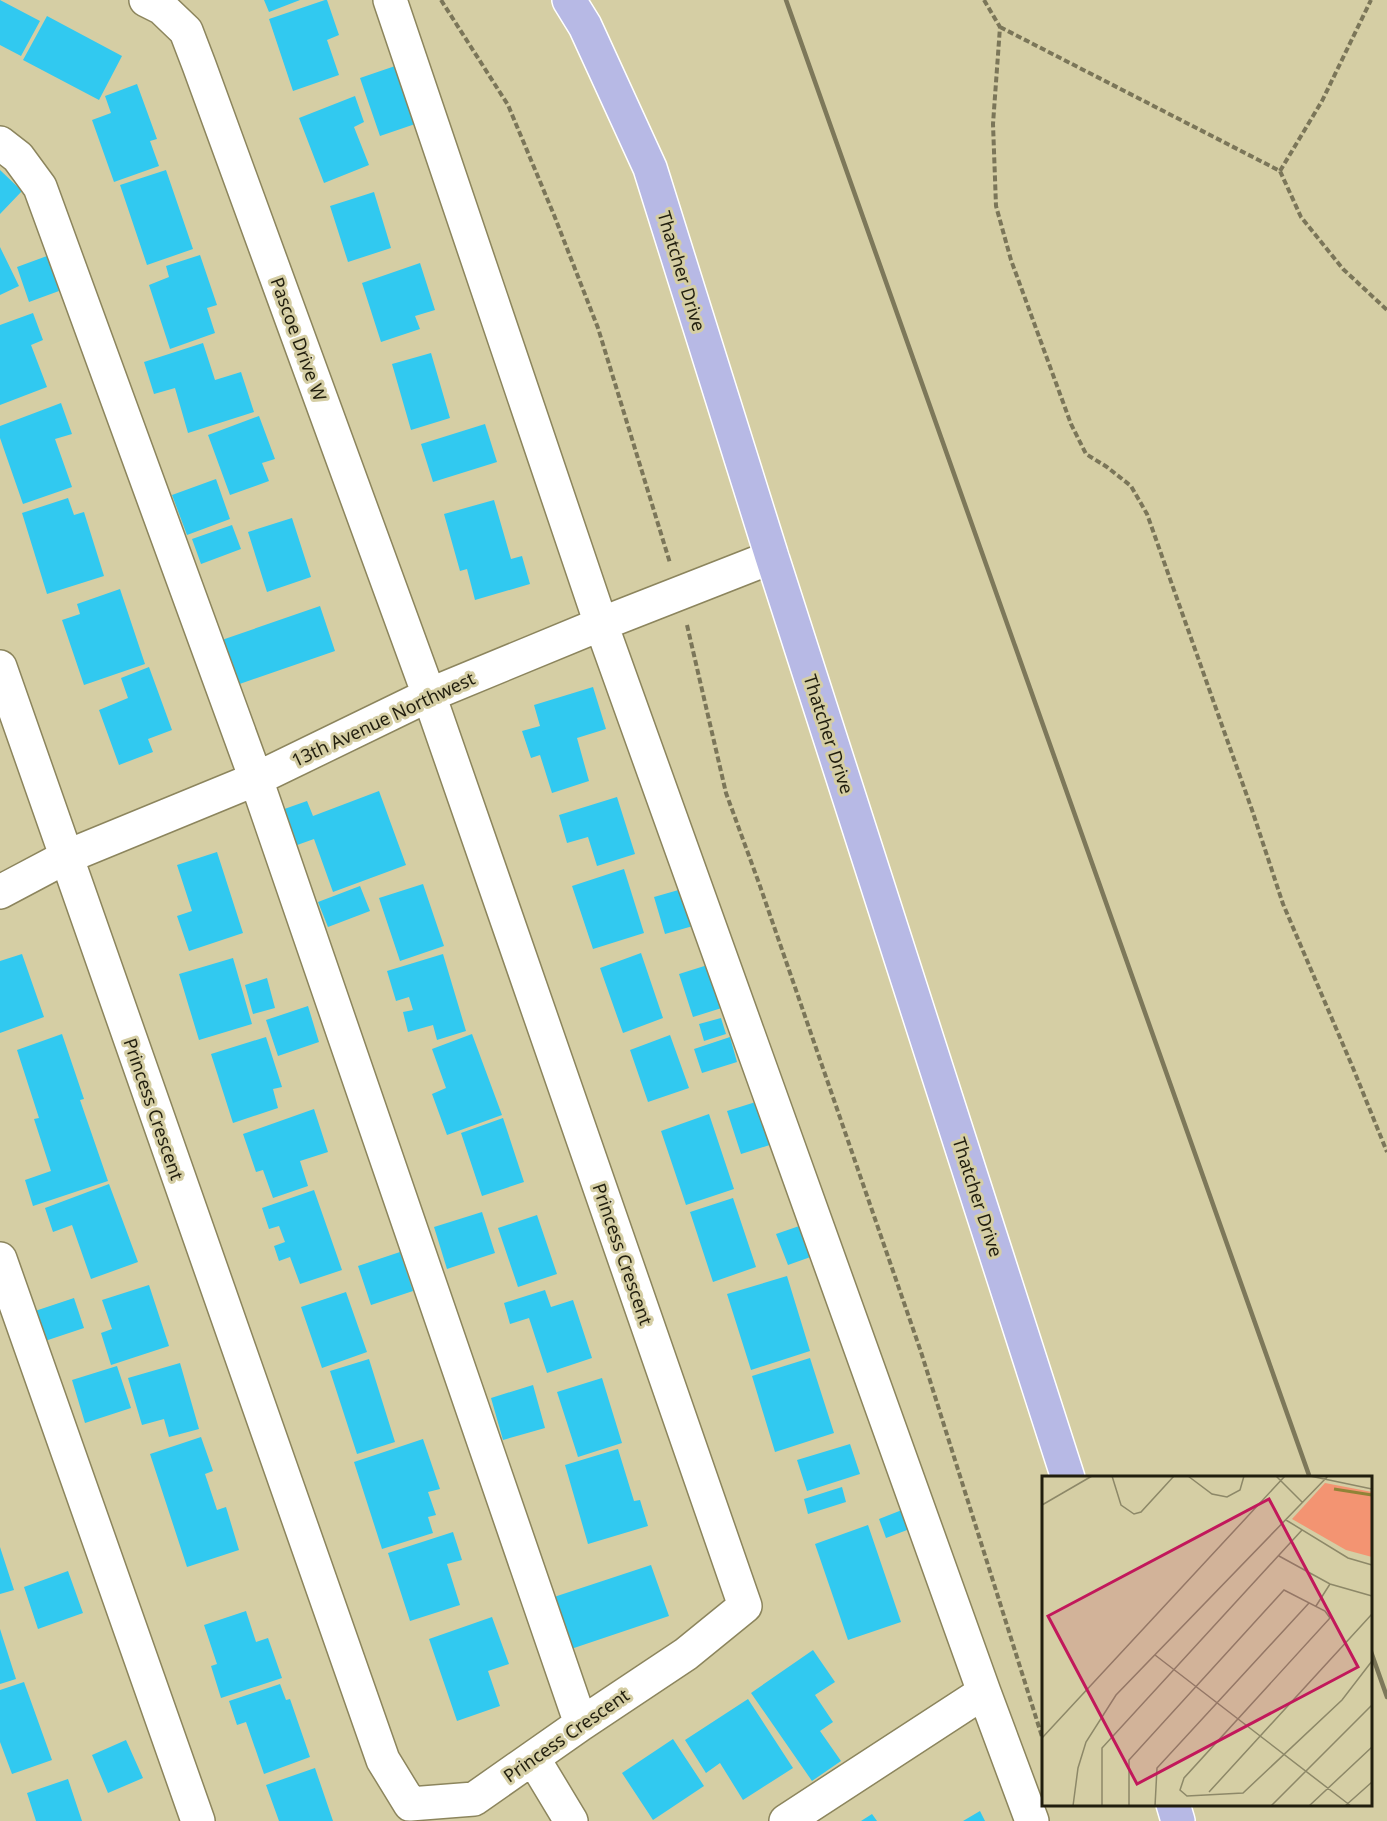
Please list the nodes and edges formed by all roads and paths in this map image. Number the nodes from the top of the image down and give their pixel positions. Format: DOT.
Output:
graph roads {
  1 [pos="146,0"];
  2 [pos="390,0"];
  3 [pos="441,0"];
  4 [pos="569,0"];
  5 [pos="984,0"];
  6 [pos="1371,0"];
  7 [pos="1000,27"];
  8 [pos="0,143"];
  9 [pos="1280,171"];
  10 [pos="1387,310"];
  11 [pos="772,557"];
  12 [pos="679,594"];
  13 [pos="601,624"];
  14 [pos="0,667"];
  15 [pos="429,695"];
  16 [pos="256,779"];
  17 [pos="66,857"];
  18 [pos="0,892"];
  19 [pos="1387,1152"];
  20 [pos="0,1259"];
  21 [pos="1067,1476"];
  22 [pos="984,1692"];
  23 [pos="581,1724"];
  24 [pos="1042,1737"];
  25 [pos="533,1758"];
  26 [pos="1174,1806"];
  27 [pos="198,1821"];
  28 [pos="571,1821"];
  29 [pos="786,1821"];
  30 [pos="1032,1821"];
  31 [pos="1178,1821"];
  1 -- 15 [label="street, Pascoe Drive W"];
  2 -- 13 [label="street"];
  3 -- 12 [label="path"];
  4 -- 11 [label="main road, Thatcher Drive"];
  5 -- 7 [label="path"];
  6 -- 9 [label="path"];
  7 -- 9 [label="path"];
  7 -- 19 [label="path"];
  8 -- 16 [label="street"];
  9 -- 10 [label="path"];
  11 -- 12 [label="street, 13th Avenue Northwest"];
  11 -- 21 [label="main road, Thatcher Drive"];
  12 -- 13 [label="street, 13th Avenue Northwest"];
  12 -- 24 [label="path"];
  13 -- 15 [label="street, 13th Avenue Northwest"];
  13 -- 22 [label="street"];
  14 -- 17 [label="street"];
  15 -- 16 [label="street, 13th Avenue Northwest"];
  15 -- 23 [label="street, Princess Crescent"];
  16 -- 17 [label="street, 13th Avenue Northwest"];
  16 -- 23 [label="street"];
  17 -- 18 [label="street, 13th Avenue Northwest"];
  17 -- 25 [label="street, Princess Crescent"];
  20 -- 27 [label="street"];
  22 -- 29 [label="street"];
  22 -- 30 [label="street"];
  23 -- 25 [label="street, Princess Crescent"];
  25 -- 28 [label="street"];
  26 -- 31 [label="main road"];
}
